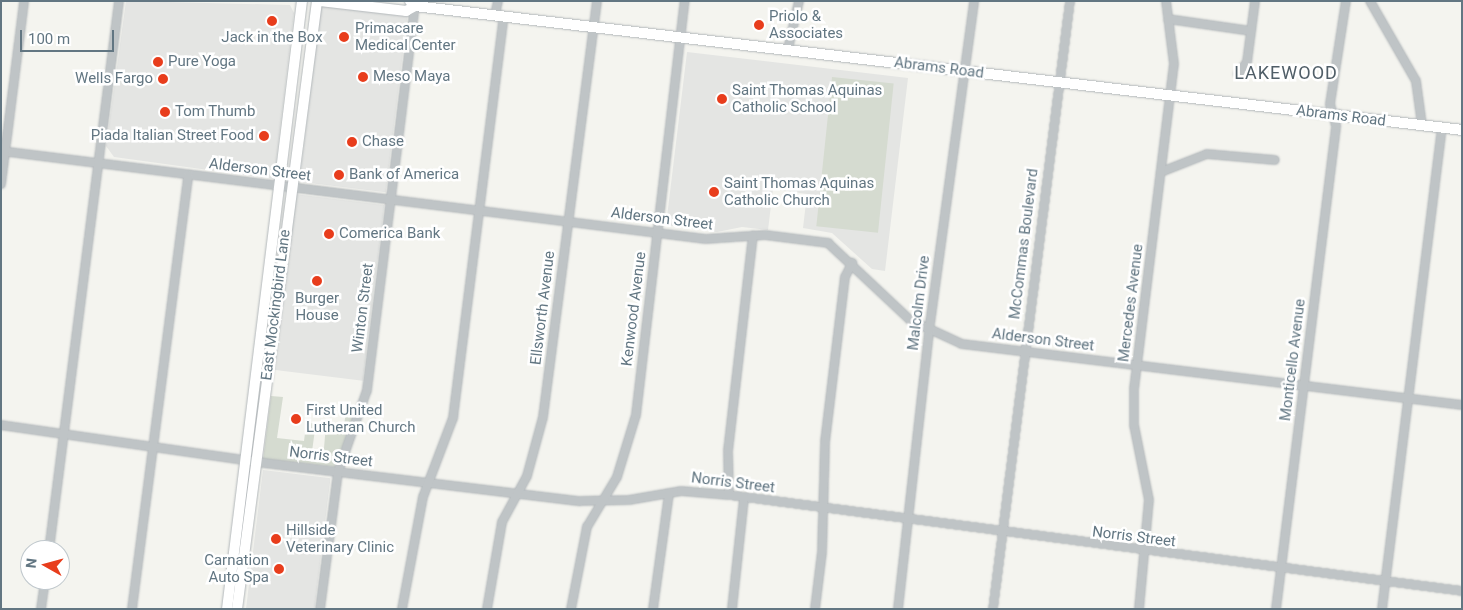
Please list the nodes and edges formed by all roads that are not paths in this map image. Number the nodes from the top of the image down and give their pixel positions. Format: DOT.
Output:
graph roads {
  1 [pos="24,1"];
  2 [pos="119,1"];
  3 [pos="302,1"];
  4 [pos="319,1"];
  5 [pos="498,1"];
  6 [pos="597,1"];
  7 [pos="685,1"];
  8 [pos="800,1"];
  9 [pos="974,1"];
  10 [pos="1070,1"];
  11 [pos="1166,1"];
  12 [pos="1255,1"];
  13 [pos="1346,1"];
  14 [pos="1370,1"];
  15 [pos="412,4"];
  16 [pos="499,16"];
  17 [pos="1168,18"];
  18 [pos="591,26"];
  19 [pos="1251,31"];
  20 [pos="680,37"];
  21 [pos="788,49"];
  22 [pos="962,71"];
  23 [pos="1238,74"];
  24 [pos="1058,83"];
  25 [pos="1171,96"];
  26 [pos="289,107"];
  27 [pos="1333,115"];
  28 [pos="1422,125"];
  29 [pos="1442,128"];
  30 [pos="1462,130"];
  31 [pos="3,151"];
  32 [pos="295,154"];
  33 [pos="1275,160"];
  34 [pos="98,163"];
  35 [pos="1161,172"];
  36 [pos="188,175"];
  37 [pos="1,184"];
  38 [pos="286,188"];
  39 [pos="390,200"];
  40 [pos="480,211"];
  41 [pos="568,222"];
  42 [pos="657,232"];
  43 [pos="753,235"];
  44 [pos="852,263"];
  45 [pos="929,331"];
  46 [pos="1025,352"];
  47 [pos="1136,366"];
  48 [pos="1303,386"];
  49 [pos="1408,398"];
  50 [pos="1462,405"];
  51 [pos="1,424"];
  52 [pos="64,434"];
  53 [pos="152,448"];
  54 [pos="251,462"];
  55 [pos="338,472"];
  56 [pos="427,482"];
  57 [pos="613,485"];
  58 [pos="669,492"];
  59 [pos="516,493"];
  60 [pos="729,495"];
  61 [pos="744,498"];
  62 [pos="626,500"];
  63 [pos="600,503"];
  64 [pos="824,509"];
  65 [pos="909,520"];
  66 [pos="1003,533"];
  67 [pos="50,540"];
  68 [pos="1147,553"];
  69 [pos="237,565"];
  70 [pos="1281,568"];
  71 [pos="1386,581"];
  72 [pos="44,590"];
  73 [pos="1462,591"];
  74 [pos="41,609"];
  75 [pos="132,609"];
  76 [pos="227,609"];
  77 [pos="237,609"];
  78 [pos="320,609"];
  79 [pos="402,609"];
  80 [pos="487,609"];
  81 [pos="571,609"];
  82 [pos="653,609"];
  83 [pos="732,609"];
  84 [pos="815,609"];
  85 [pos="898,609"];
  86 [pos="993,609"];
  87 [pos="1139,609"];
  88 [pos="1276,609"];
  89 [pos="1382,609"];
  1 -- 31 [label="street"];
  2 -- 34 [label="street"];
  3 -- 26 [label="main road, East Mockingbird Lane"];
  4 -- 15 [label="main road, Abrams Road"];
  4 -- 32 [label="main road, East Mockingbird Lane"];
  5 -- 16 [label="street"];
  6 -- 18 [label="street, Ellsworth Avenue"];
  7 -- 20 [label="street, Kenwood Avenue"];
  8 -- 21 [label="street"];
  9 -- 22 [label="street, Malcolm Drive"];
  10 -- 24 [label="street, McCommas Boulevard"];
  11 -- 17 [label="street, Mercedes Avenue"];
  12 -- 19 [label="street"];
  13 -- 27 [label="street, Monticello Avenue"];
  14 -- 28 [label="street"];
  15 -- 16 [label="main road, Abrams Road"];
  15 -- 39 [label="street, Winton Street"];
  16 -- 18 [label="main road, Abrams Road"];
  16 -- 40 [label="street"];
  17 -- 19 [label="street"];
  17 -- 25 [label="street, Mercedes Avenue"];
  18 -- 20 [label="main road, Abrams Road"];
  18 -- 41 [label="street, Ellsworth Avenue"];
  19 -- 23 [label="street"];
  20 -- 21 [label="main road, Abrams Road"];
  20 -- 42 [label="street, Kenwood Avenue"];
  21 -- 22 [label="main road, Abrams Road"];
  22 -- 24 [label="main road, Abrams Road"];
  22 -- 45 [label="street, Malcolm Drive"];
  24 -- 25 [label="main road, Abrams Road"];
  24 -- 46 [label="street, McCommas Boulevard"];
  25 -- 27 [label="main road, Abrams Road"];
  25 -- 35 [label="street, Mercedes Avenue"];
  26 -- 32 [label="main road"];
  26 -- 38 [label="main road, East Mockingbird Lane"];
  27 -- 28 [label="main road, Abrams Road"];
  27 -- 48 [label="street, Monticello Avenue"];
  28 -- 29 [label="main road, Abrams Road"];
  29 -- 30 [label="main road, Abrams Road"];
  29 -- 49 [label="street"];
  31 -- 34 [label="street, Alderson Street"];
  31 -- 37 [label="street"];
  32 -- 38 [label="main road, East Mockingbird Lane"];
  33 -- 35 [label="street"];
  34 -- 36 [label="street, Alderson Street"];
  34 -- 52 [label="street"];
  35 -- 47 [label="street, Mercedes Avenue"];
  36 -- 38 [label="street, Alderson Street"];
  36 -- 53 [label="street"];
  38 -- 39 [label="street, Alderson Street"];
  38 -- 54 [label="main road, East Mockingbird Lane"];
  39 -- 40 [label="street, Alderson Street"];
  39 -- 55 [label="street, Winton Street"];
  40 -- 41 [label="street, Alderson Street"];
  40 -- 56 [label="street"];
  41 -- 42 [label="street, Alderson Street"];
  41 -- 59 [label="street, Ellsworth Avenue"];
  42 -- 43 [label="street, Alderson Street"];
  42 -- 57 [label="street, Kenwood Avenue"];
  43 -- 44 [label="street, Alderson Street"];
  43 -- 60 [label="street"];
  44 -- 45 [label="street, Alderson Street"];
  44 -- 64 [label="street"];
  45 -- 46 [label="street, Alderson Street"];
  45 -- 65 [label="street, Malcolm Drive"];
  46 -- 47 [label="street, Alderson Street"];
  46 -- 66 [label="street, McCommas Boulevard"];
  47 -- 48 [label="street, Alderson Street"];
  47 -- 68 [label="street, Mercedes Avenue"];
  48 -- 49 [label="street, Alderson Street"];
  48 -- 70 [label="street, Monticello Avenue"];
  49 -- 50 [label="street, Alderson Street"];
  49 -- 71 [label="street"];
  51 -- 52 [label="street, Norris Street"];
  52 -- 53 [label="street, Norris Street"];
  52 -- 67 [label="street"];
  53 -- 54 [label="street, Norris Street"];
  53 -- 75 [label="street"];
  54 -- 55 [label="street, Norris Street"];
  54 -- 69 [label="main road, East Mockingbird Lane"];
  55 -- 56 [label="street, Norris Street"];
  55 -- 78 [label="street, Winton Street"];
  56 -- 59 [label="street, Norris Street"];
  56 -- 79 [label="street"];
  57 -- 62 [label="street"];
  57 -- 63 [label="street, Kenwood Avenue"];
  58 -- 60 [label="street, Norris Street"];
  58 -- 62 [label="street, Norris Street"];
  58 -- 82 [label="street"];
  59 -- 63 [label="street, Norris Street"];
  59 -- 80 [label="street, Ellsworth Avenue"];
  60 -- 61 [label="street, Norris Street"];
  61 -- 64 [label="street, Norris Street"];
  61 -- 83 [label="street"];
  62 -- 63 [label="street, Norris Street"];
  63 -- 81 [label="street, Kenwood Avenue"];
  64 -- 65 [label="street, Norris Street"];
  64 -- 84 [label="street"];
  65 -- 66 [label="street, Norris Street"];
  65 -- 85 [label="street, Malcolm Drive"];
  66 -- 68 [label="street, Norris Street"];
  66 -- 86 [label="street, McCommas Boulevard"];
  68 -- 70 [label="street, Norris Street"];
  68 -- 87 [label="street, Mercedes Avenue"];
  69 -- 76 [label="main road, East Mockingbird Lane"];
  69 -- 77 [label="main road, East Mockingbird Lane"];
  70 -- 71 [label="street, Norris Street"];
  70 -- 88 [label="street, Monticello Avenue"];
  71 -- 73 [label="street, Norris Street"];
  71 -- 89 [label="street"];
  72 -- 74 [label="street"];
}
